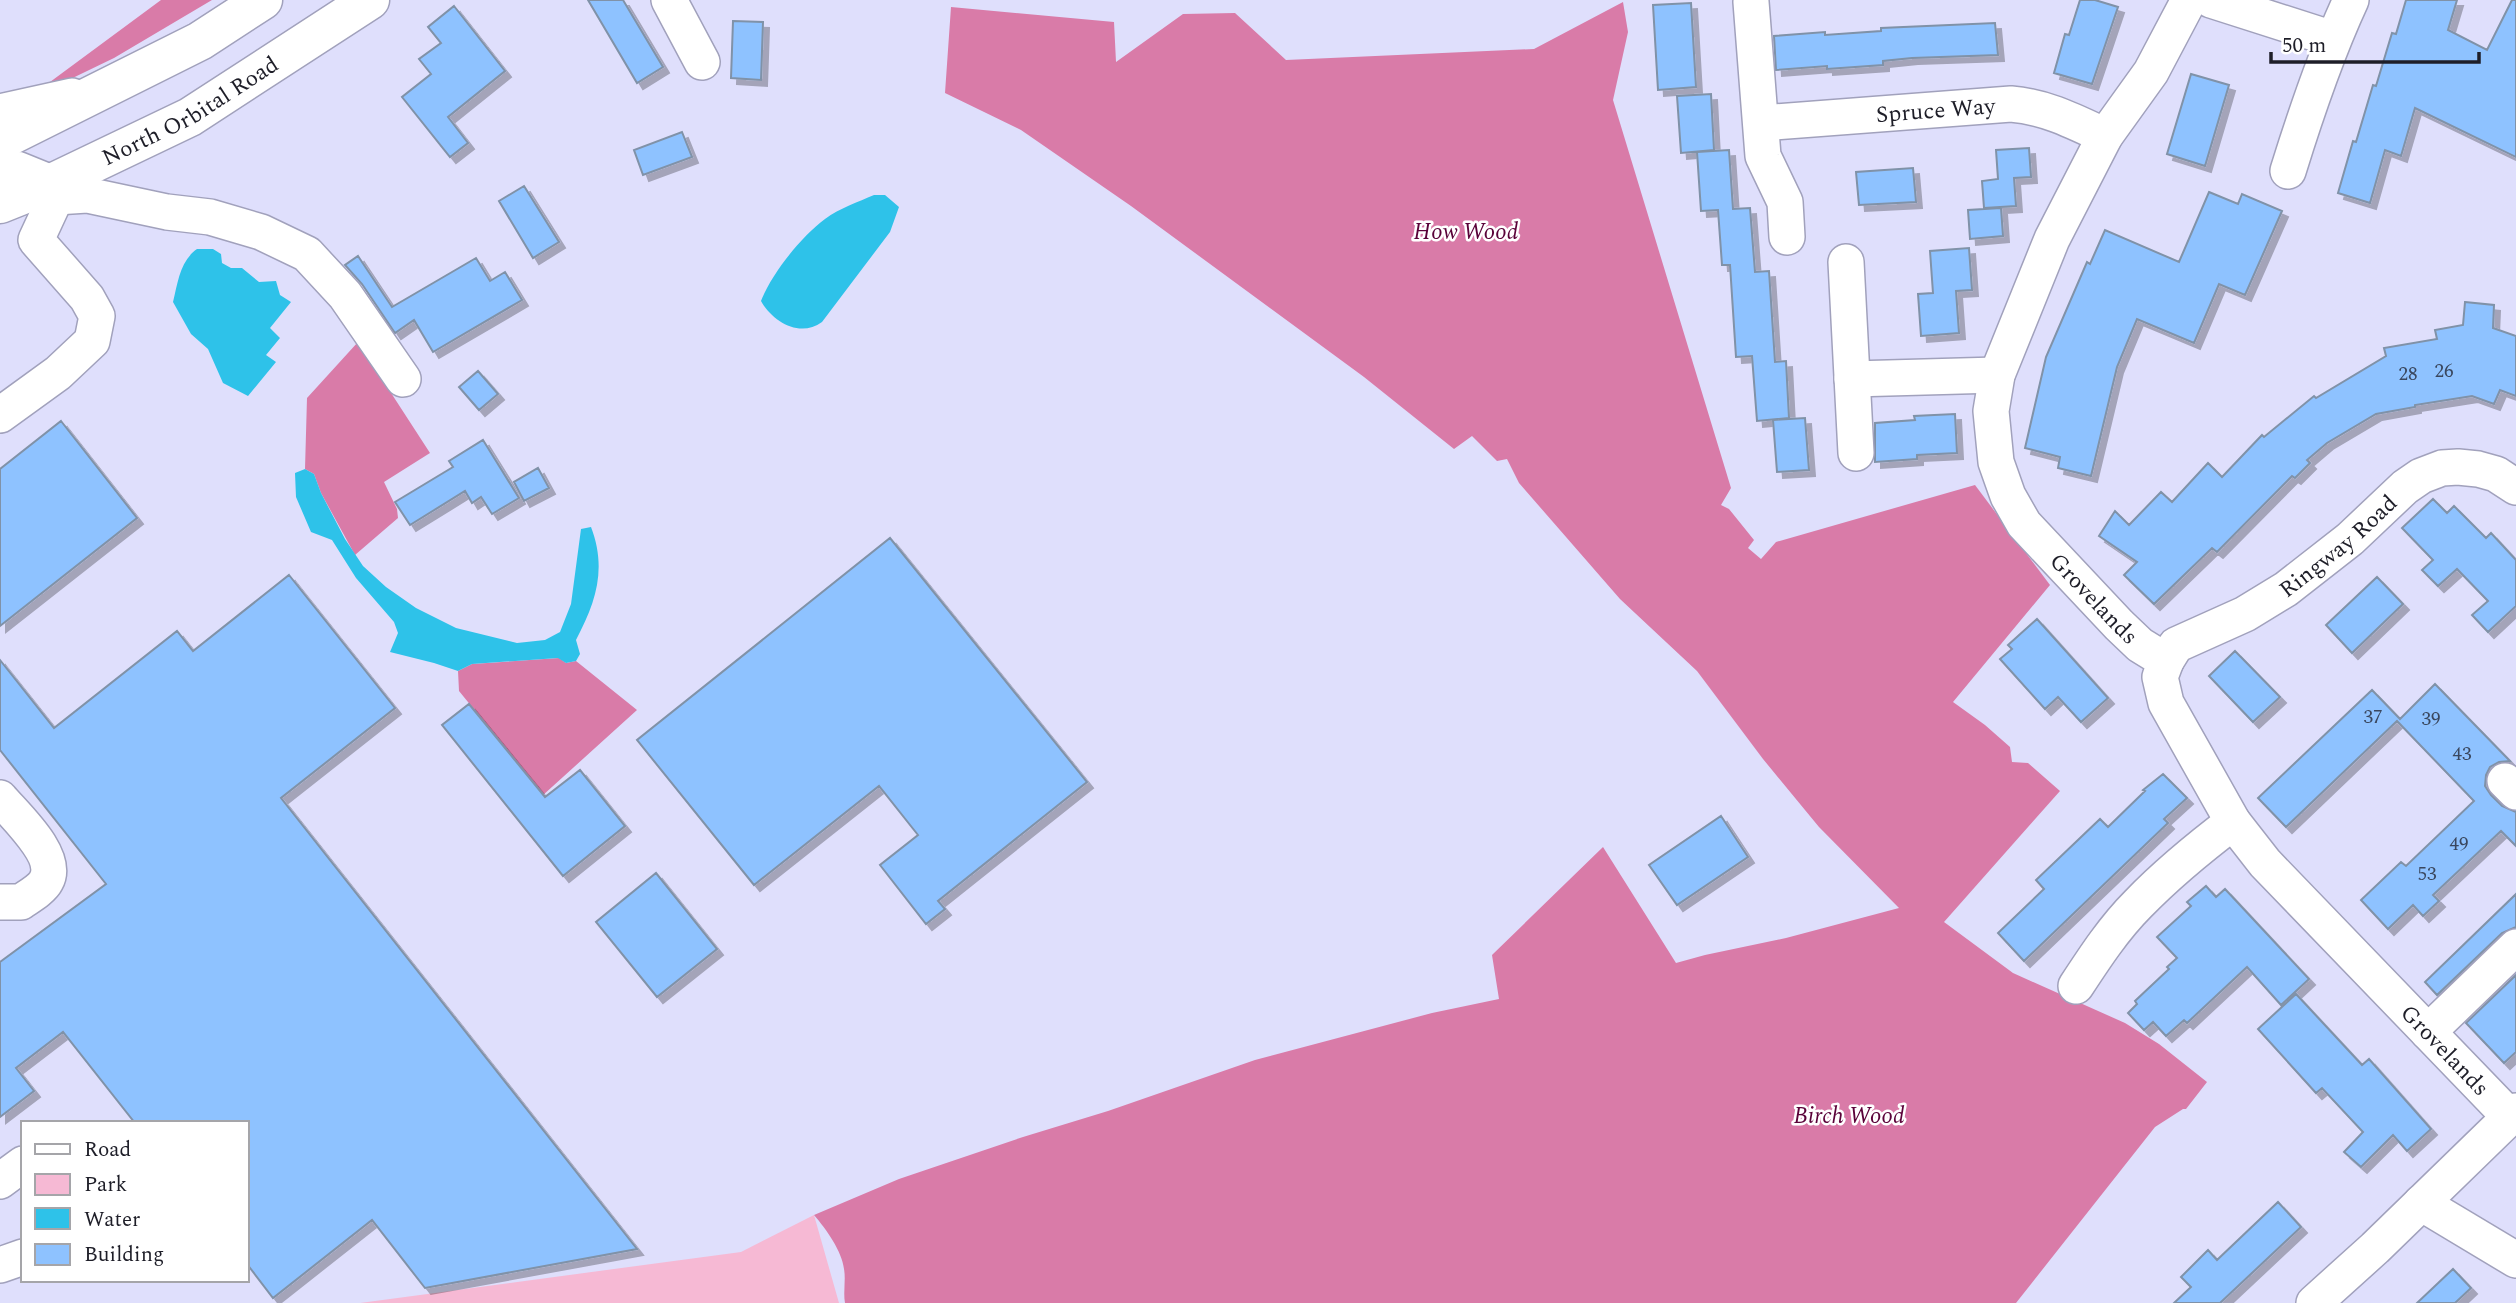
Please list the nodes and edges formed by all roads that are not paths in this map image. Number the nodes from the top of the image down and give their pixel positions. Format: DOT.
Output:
graph roads {
  1 [pos="263,0"];
  2 [pos="370,0"];
  3 [pos="669,0"];
  4 [pos="2189,0"];
  5 [pos="2211,0"];
  6 [pos="2351,0"];
  7 [pos="1751,2"];
  8 [pos="2333,39"];
  9 [pos="702,62"];
  10 [pos="111,88"];
  11 [pos="0,112"];
  12 [pos="1761,123"];
  13 [pos="2105,136"];
  14 [pos="0,141"];
  15 [pos="2288,171"];
  16 [pos="0,173"];
  17 [pos="53,190"];
  18 [pos="0,204"];
  19 [pos="1787,237"];
  20 [pos="1846,262"];
  21 [pos="1997,375"];
  22 [pos="403,379"];
  23 [pos="1852,379"];
  24 [pos="0,415"];
  25 [pos="1856,453"];
  26 [pos="2516,487"];
  27 [pos="2165,661"];
  28 [pos="0,798"];
  29 [pos="2233,822"];
  30 [pos="0,902"];
  31 [pos="2516,947"];
  32 [pos="2076,986"];
  33 [pos="2428,1032"];
  34 [pos="2513,1114"];
  35 [pos="21,1165"];
  36 [pos="0,1181"];
  37 [pos="2430,1195"];
  38 [pos="2516,1238"];
  39 [pos="21,1258"];
  40 [pos="2516,1261"];
  41 [pos="0,1265"];
  42 [pos="2314,1303"];
  1 -- 10 [label="highway"];
  2 -- 17 [label="highway, North Orbital Road"];
  3 -- 9 [label="street"];
  4 -- 13 [label="street, Grovelands"];
  5 -- 8 [label="street"];
  6 -- 8 [label="street"];
  7 -- 12 [label="street"];
  8 -- 15 [label="street"];
  10 -- 11 [label="street"];
  10 -- 14 [label="highway"];
  12 -- 13 [label="street, Spruce Way"];
  12 -- 19 [label="street"];
  13 -- 21 [label="street, Grovelands"];
  16 -- 17 [label="highway"];
  17 -- 18 [label="highway, North Orbital Road"];
  17 -- 22 [label="street"];
  17 -- 24 [label="street"];
  20 -- 23 [label="street"];
  21 -- 23 [label="street"];
  21 -- 27 [label="street, Grovelands"];
  23 -- 25 [label="street"];
  26 -- 27 [label="street, Ringway Road"];
  27 -- 29 [label="street, Grovelands"];
  28 -- 30 [label="street"];
  29 -- 32 [label="street"];
  29 -- 33 [label="street, Grovelands"];
  31 -- 33 [label="street"];
  33 -- 34 [label="street, Grovelands"];
  34 -- 37 [label="street"];
  35 -- 36 [label="street"];
  37 -- 38 [label="street"];
  37 -- 40 [label="street"];
  37 -- 42 [label="street"];
  39 -- 41 [label="street"];
}
